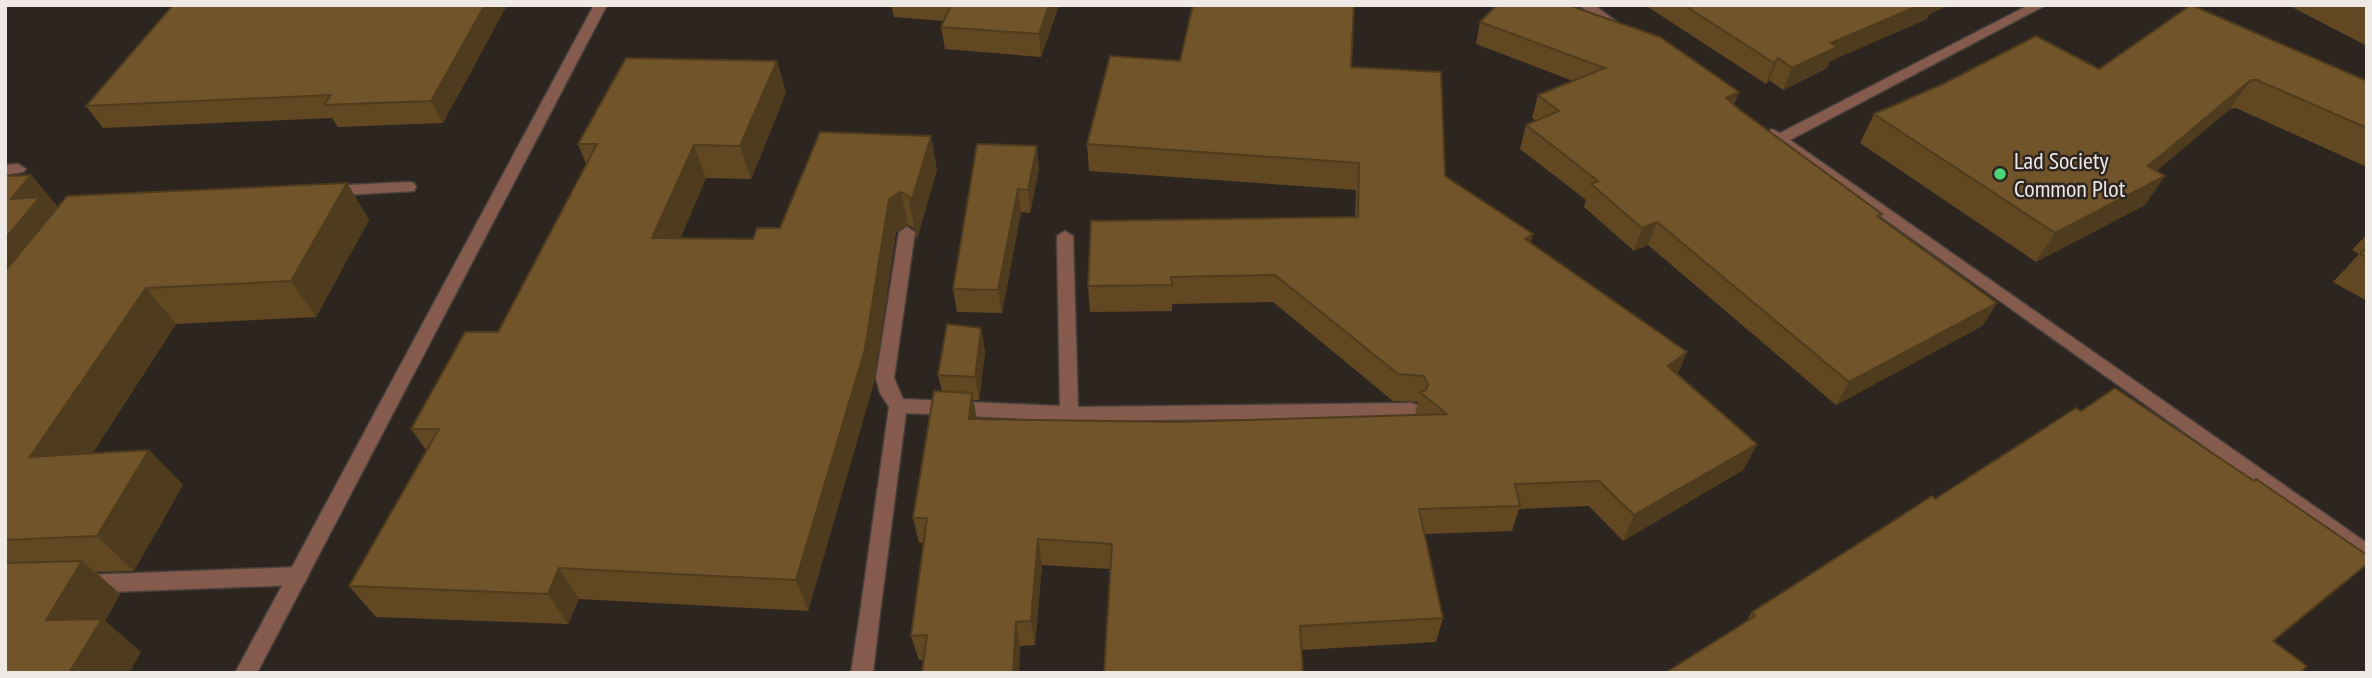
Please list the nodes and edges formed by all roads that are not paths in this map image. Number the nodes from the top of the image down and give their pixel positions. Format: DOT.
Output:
graph roads {
  1 [pos="601,5"];
  2 [pos="1585,5"];
  3 [pos="2040,5"];
  4 [pos="1631,37"];
  5 [pos="1757,124"];
  6 [pos="1780,139"];
  7 [pos="408,187"];
  8 [pos="315,192"];
  9 [pos="907,232"];
  10 [pos="1065,236"];
  11 [pos="898,406"];
  12 [pos="1410,410"];
  13 [pos="1069,414"];
  14 [pos="2367,554"];
  15 [pos="298,576"];
  16 [pos="59,585"];
  17 [pos="246,673"];
  18 [pos="862,673"];
  1 -- 15 [label="street"];
  2 -- 4 [label="street"];
  3 -- 6 [label="street"];
  5 -- 6 [label="street"];
  6 -- 14 [label="street"];
  7 -- 8 [label="street"];
  9 -- 11 [label="street"];
  10 -- 13 [label="street"];
  11 -- 13 [label="street"];
  11 -- 18 [label="street"];
  12 -- 13 [label="street"];
  15 -- 16 [label="street"];
  15 -- 17 [label="street"];
}
